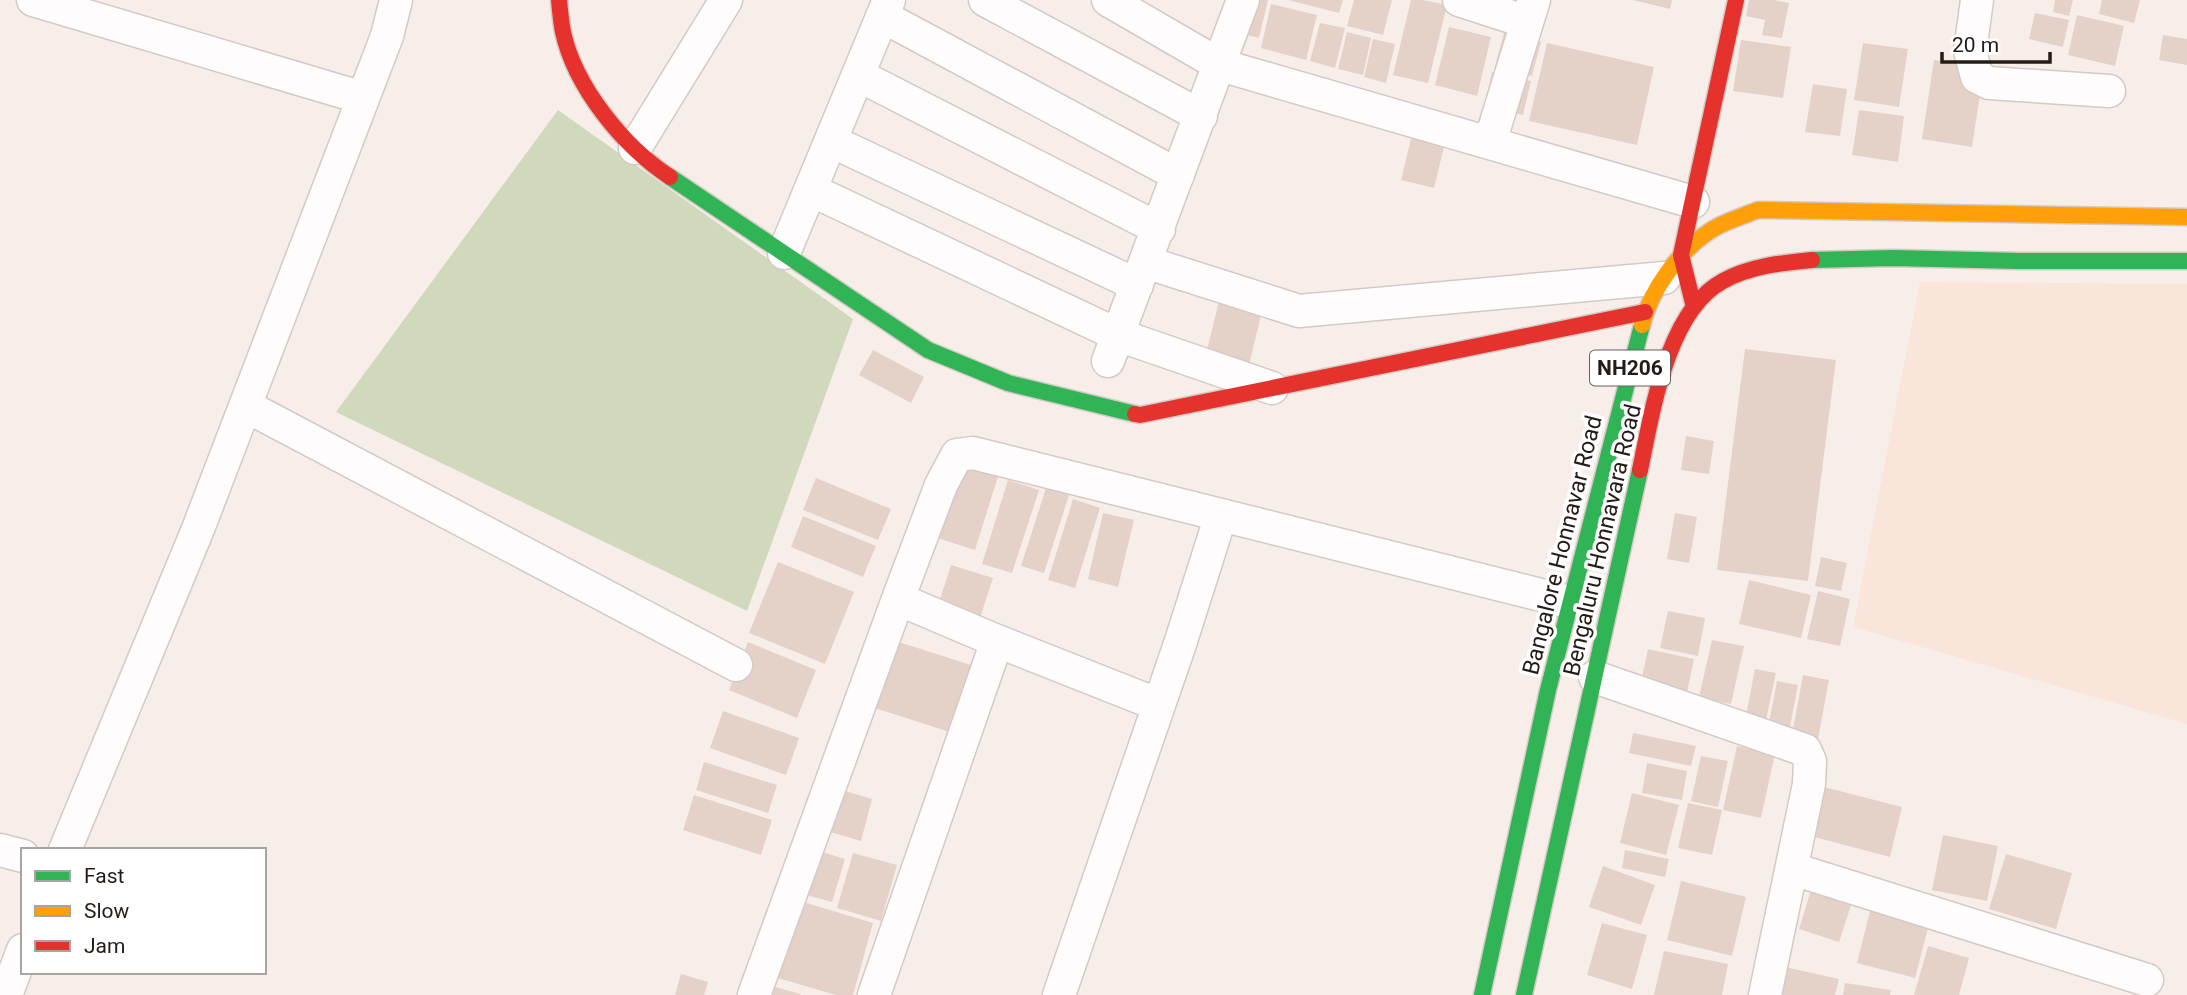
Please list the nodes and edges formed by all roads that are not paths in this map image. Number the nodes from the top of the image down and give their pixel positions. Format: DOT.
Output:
graph roads {
  1 [pos="33,0"];
  2 [pos="396,0"];
  3 [pos="559,0"];
  4 [pos="726,0"];
  5 [pos="985,0"];
  6 [pos="1108,0"];
  7 [pos="1243,0"];
  8 [pos="1459,0"];
  9 [pos="1736,0"];
  10 [pos="1977,0"];
  11 [pos="886,8"];
  12 [pos="1531,11"];
  13 [pos="1220,65"];
  14 [pos="858,75"];
  15 [pos="2109,91"];
  16 [pos="363,98"];
  17 [pos="1201,116"];
  18 [pos="831,141"];
  19 [pos="1490,142"];
  20 [pos="635,148"];
  21 [pos="1178,174"];
  22 [pos="811,190"];
  23 [pos="1693,202"];
  24 [pos="2187,217"];
  25 [pos="1159,229"];
  26 [pos="784,253"];
  27 [pos="2187,261"];
  28 [pos="1673,267"];
  29 [pos="1141,274"];
  30 [pos="1694,307"];
  31 [pos="1644,312"];
  32 [pos="1113,348"];
  33 [pos="1272,388"];
  34 [pos="246,405"];
  35 [pos="1221,515"];
  36 [pos="898,599"];
  37 [pos="1569,602"];
  38 [pos="998,641"];
  39 [pos="736,665"];
  40 [pos="1595,677"];
  41 [pos="1159,705"];
  42 [pos="66,848"];
  43 [pos="0,850"];
  44 [pos="21,855"];
  45 [pos="1793,869"];
  46 [pos="21,955"];
  47 [pos="2147,980"];
  48 [pos="6,995"];
  49 [pos="754,995"];
  50 [pos="874,995"];
  51 [pos="1059,995"];
  52 [pos="1482,995"];
  53 [pos="1524,995"];
  54 [pos="1765,995"];
  1 -- 16 [label="street"];
  2 -- 16 [label="street"];
  3 -- 20 [label="main road"];
  4 -- 20 [label="street"];
  5 -- 17 [label="street"];
  6 -- 13 [label="street"];
  7 -- 13 [label="street"];
  8 -- 12 [label="street"];
  9 -- 23 [label="main road"];
  10 -- 15 [label="street"];
  11 -- 14 [label="street"];
  11 -- 21 [label="street"];
  12 -- 19 [label="street"];
  13 -- 17 [label="street"];
  13 -- 19 [label="street"];
  14 -- 18 [label="street"];
  14 -- 25 [label="street"];
  16 -- 34 [label="street"];
  17 -- 21 [label="street"];
  18 -- 22 [label="street"];
  18 -- 29 [label="street"];
  19 -- 23 [label="street"];
  20 -- 26 [label="main road"];
  21 -- 25 [label="street"];
  22 -- 26 [label="street"];
  22 -- 32 [label="street"];
  23 -- 28 [label="main road"];
  24 -- 28 [label="main road, Bangalore Honnavar Road / NH206"];
  25 -- 29 [label="street"];
  26 -- 33 [label="main road"];
  27 -- 30 [label="main road, Bengaluru Honnavara Road / NH206"];
  28 -- 29 [label="street"];
  28 -- 30 [label="main road"];
  28 -- 31 [label="main road, Bangalore Honnavar Road / NH206"];
  29 -- 32 [label="street"];
  30 -- 40 [label="main road, Bengaluru Honnavara Road / NH206"];
  31 -- 33 [label="main road"];
  31 -- 37 [label="main road, Bangalore Honnavar Road / NH206"];
  32 -- 33 [label="street"];
  34 -- 39 [label="street"];
  34 -- 42 [label="street"];
  35 -- 36 [label="street"];
  35 -- 37 [label="street"];
  35 -- 41 [label="street"];
  36 -- 38 [label="street"];
  36 -- 49 [label="street"];
  37 -- 52 [label="main road, Bangalore Honnavar Road / NH206"];
  38 -- 41 [label="street"];
  38 -- 50 [label="street"];
  40 -- 45 [label="street"];
  40 -- 53 [label="main road, Bengaluru Honnavara Road / NH206"];
  41 -- 51 [label="street"];
  43 -- 44 [label="street"];
  45 -- 47 [label="street"];
  45 -- 54 [label="street"];
  46 -- 48 [label="street"];
}
